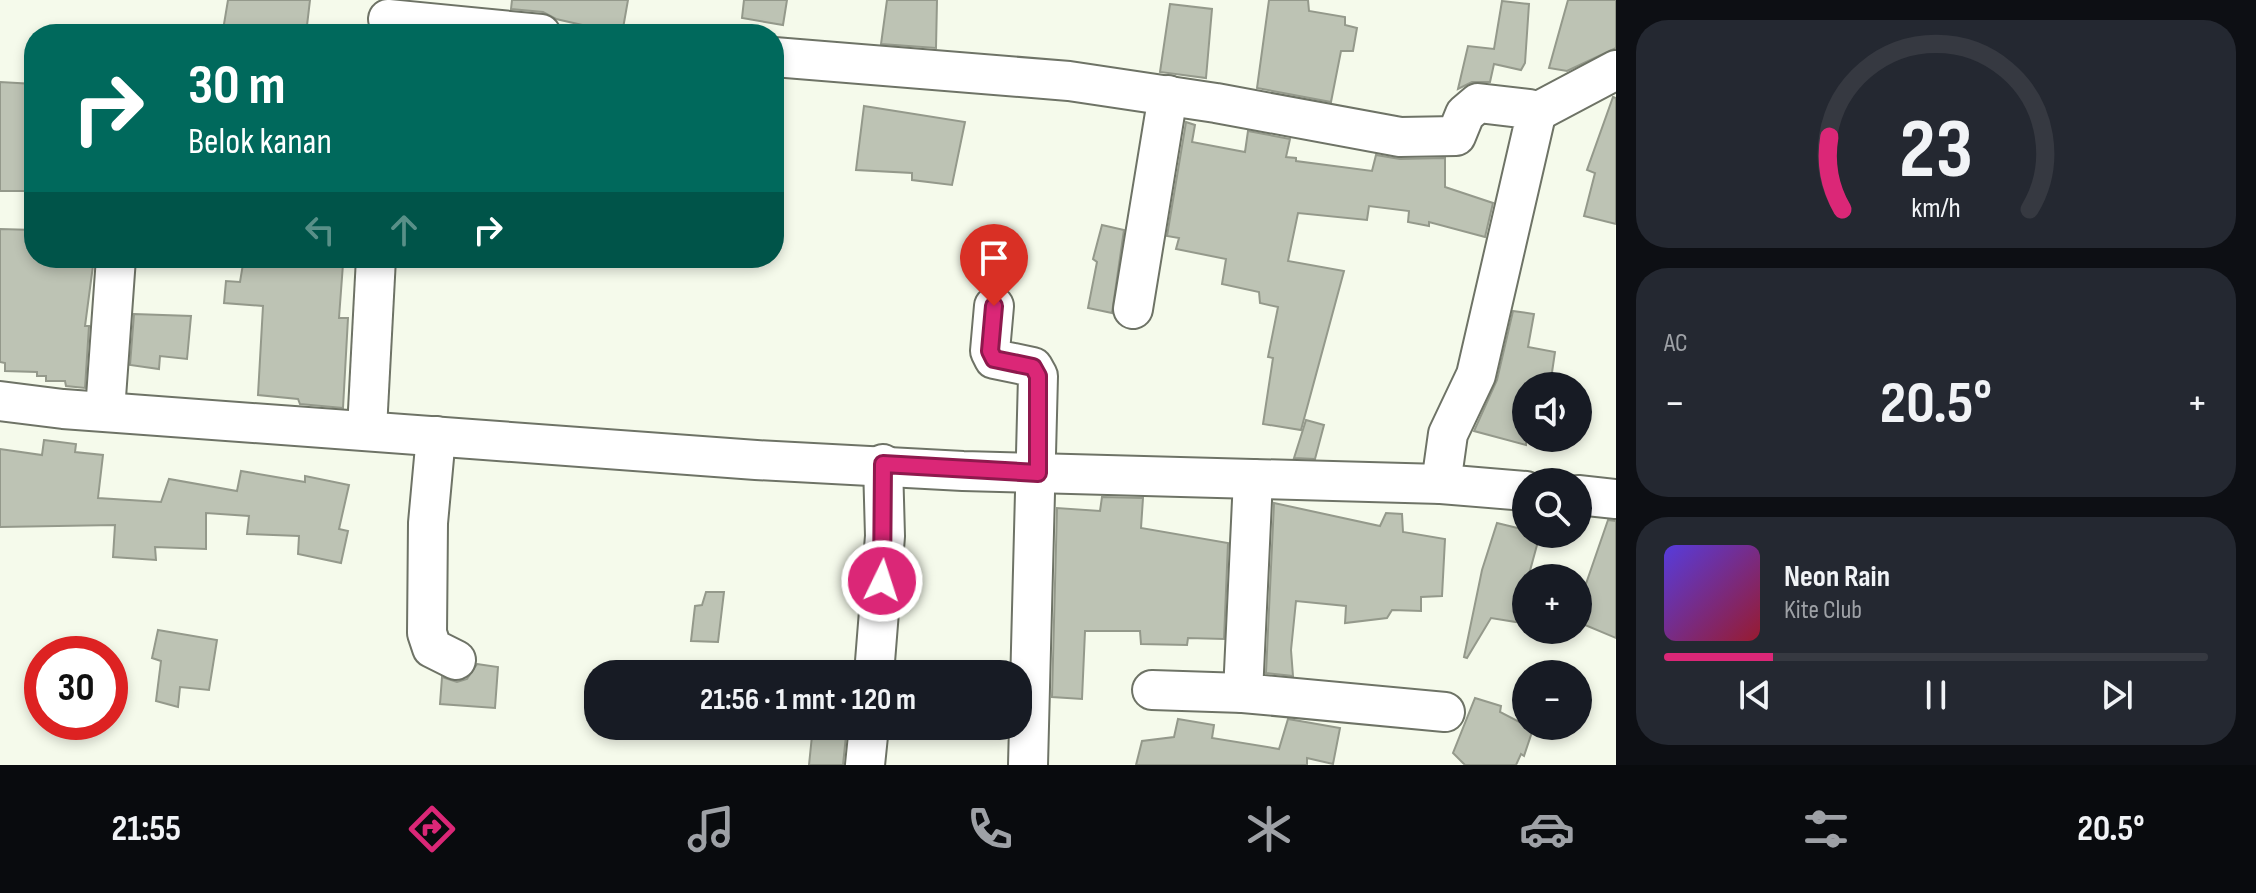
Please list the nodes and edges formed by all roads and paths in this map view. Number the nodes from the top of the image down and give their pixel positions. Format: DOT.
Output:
graph roads {
  1 [pos="388,18"];
  2 [pos="445,24"];
  3 [pos="784,58"];
  4 [pos="1616,70"];
  5 [pos="1168,95"];
  6 [pos="1535,113"];
  7 [pos="115,268"];
  8 [pos="375,268"];
  9 [pos="994,306"];
  10 [pos="1133,309"];
  11 [pos="0,401"];
  12 [pos="105,411"];
  13 [pos="367,429"];
  14 [pos="436,436"];
  15 [pos="883,464"];
  16 [pos="1038,473"];
  17 [pos="1253,479"];
  18 [pos="1441,484"];
  19 [pos="1512,490"];
  20 [pos="1592,496"];
  21 [pos="1616,499"];
  22 [pos="456,660"];
  23 [pos="875,660"];
  24 [pos="1152,690"];
  25 [pos="1243,693"];
  26 [pos="1445,712"];
  27 [pos="868,740"];
  28 [pos="865,765"];
  29 [pos="1028,765"];
  1 -- 2 [label="street"];
  3 -- 5 [label="street"];
  4 -- 6 [label="street"];
  5 -- 6 [label="street"];
  5 -- 10 [label="street"];
  6 -- 18 [label="street"];
  7 -- 12 [label="street"];
  8 -- 13 [label="street"];
  9 -- 16 [label="street"];
  11 -- 12 [label="street"];
  12 -- 13 [label="street"];
  13 -- 14 [label="street"];
  14 -- 15 [label="street"];
  14 -- 22 [label="street"];
  15 -- 16 [label="street"];
  15 -- 23 [label="street"];
  16 -- 17 [label="street"];
  16 -- 29 [label="street"];
  17 -- 18 [label="street"];
  17 -- 25 [label="street"];
  18 -- 19 [label="street"];
  20 -- 21 [label="street"];
  24 -- 25 [label="street"];
  25 -- 26 [label="street"];
  27 -- 28 [label="street"];
}
